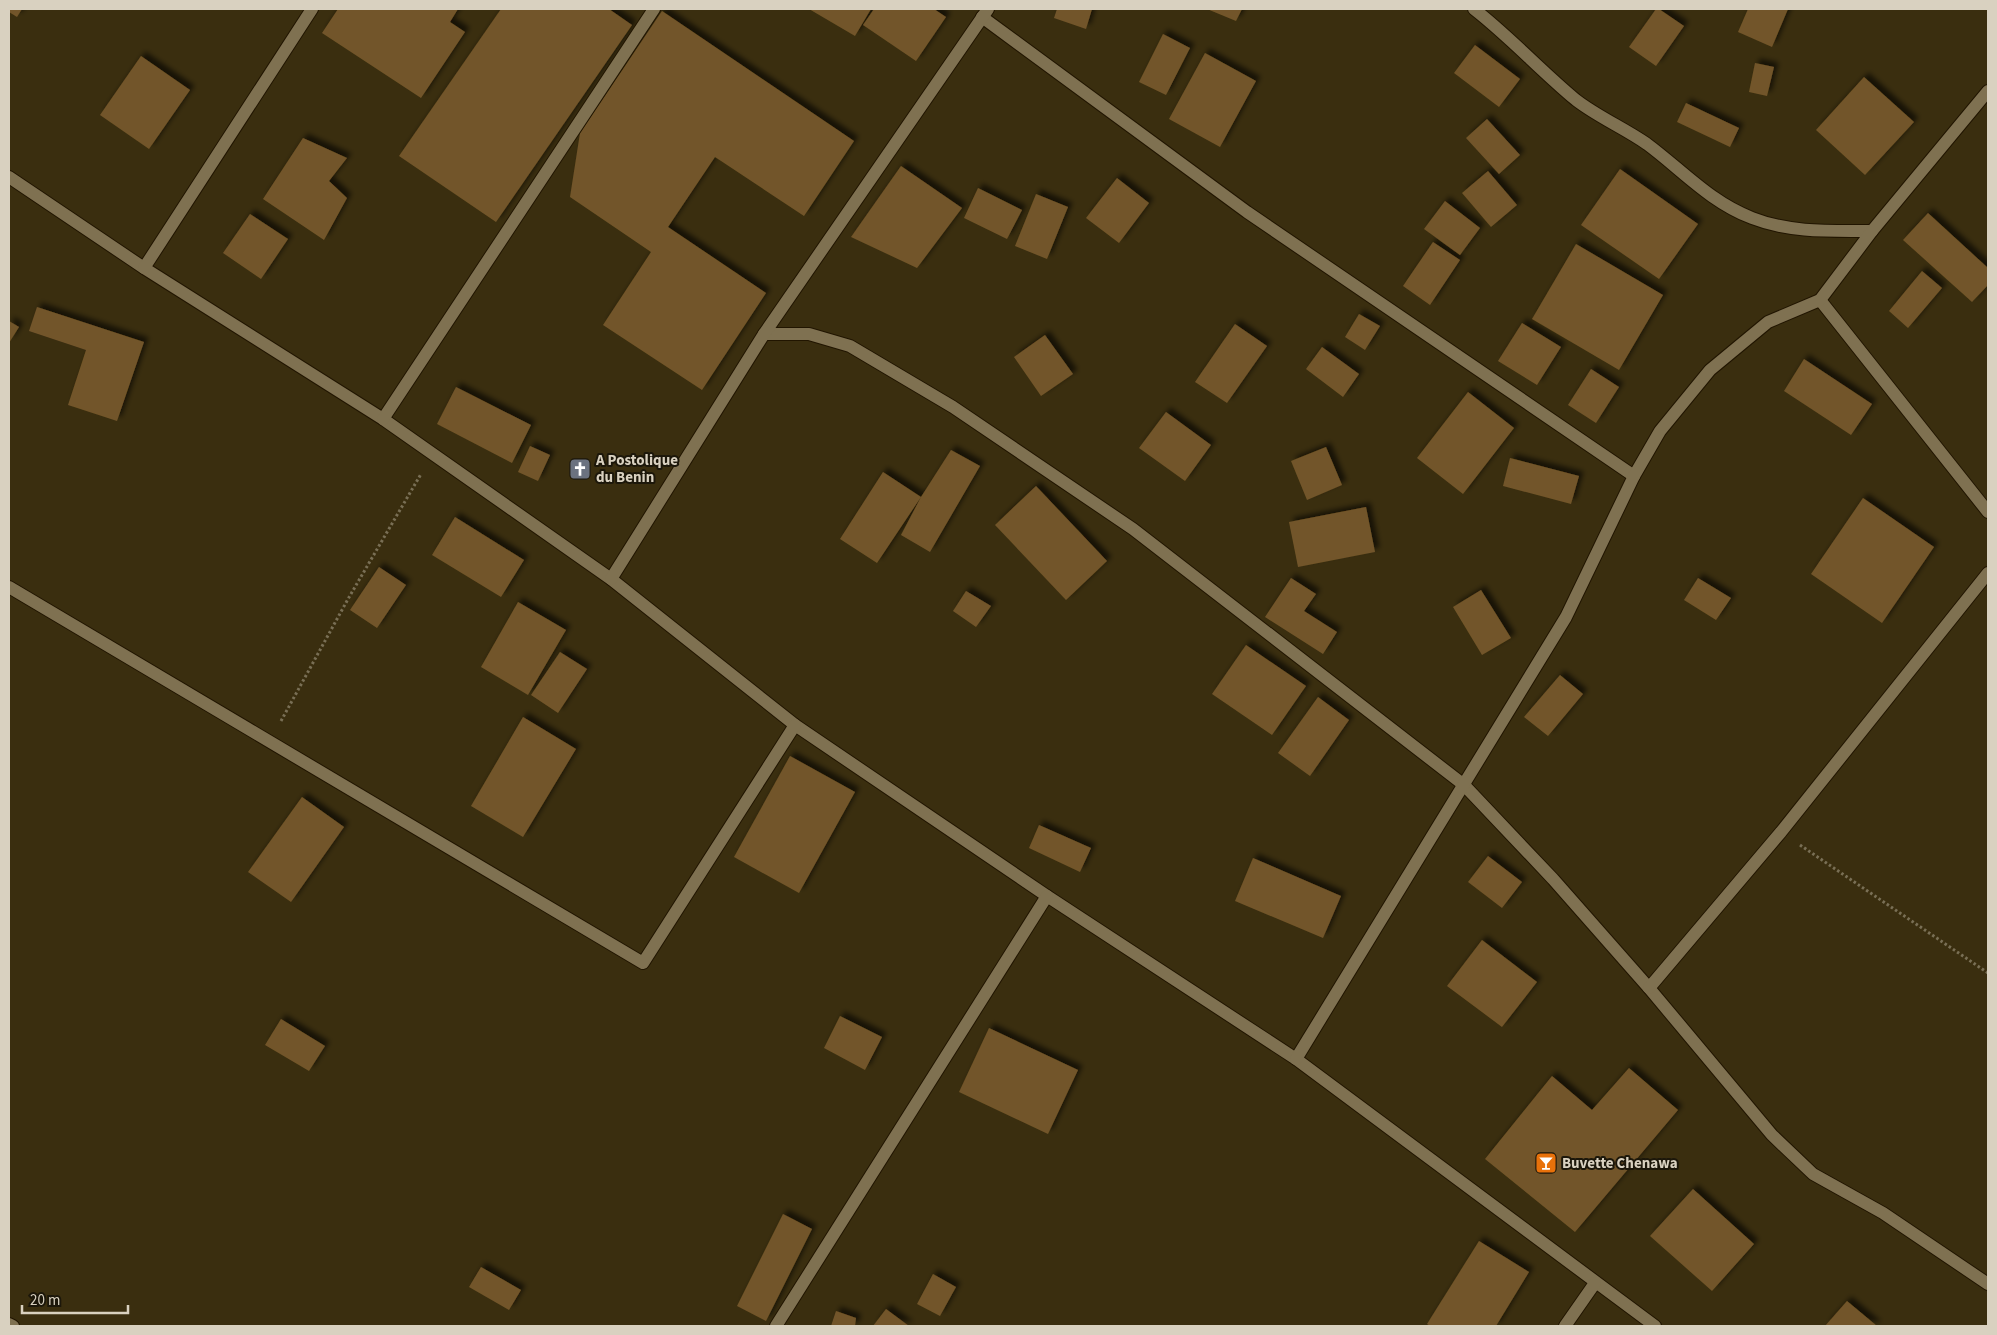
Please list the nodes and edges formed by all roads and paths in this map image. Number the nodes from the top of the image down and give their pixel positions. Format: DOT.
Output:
graph roads {
  1 [pos="312,9"];
  2 [pos="654,9"];
  3 [pos="1474,9"];
  4 [pos="985,13"];
  5 [pos="1988,91"];
  6 [pos="9,177"];
  7 [pos="1872,231"];
  8 [pos="144,268"];
  9 [pos="1820,300"];
  10 [pos="764,334"];
  11 [pos="383,419"];
  12 [pos="432,454"];
  13 [pos="1634,476"];
  14 [pos="1988,512"];
  15 [pos="1988,573"];
  16 [pos="611,579"];
  17 [pos="9,587"];
  18 [pos="795,725"];
  19 [pos="270,742"];
  20 [pos="1464,785"];
  21 [pos="1781,832"];
  22 [pos="1047,896"];
  23 [pos="1988,972"];
  24 [pos="1649,988"];
  25 [pos="1296,1059"];
  26 [pos="1595,1283"];
  27 [pos="1988,1284"];
  28 [pos="9,1324"];
  29 [pos="13,1326"];
  30 [pos="776,1326"];
  31 [pos="1565,1326"];
  32 [pos="1655,1326"];
  1 -- 8 [label="street"];
  2 -- 11 [label="street"];
  3 -- 7 [label="street"];
  4 -- 10 [label="street"];
  4 -- 13 [label="street"];
  5 -- 7 [label="street"];
  6 -- 8 [label="street"];
  7 -- 9 [label="street"];
  8 -- 11 [label="street"];
  9 -- 13 [label="street"];
  9 -- 14 [label="street"];
  10 -- 16 [label="street"];
  10 -- 20 [label="street"];
  11 -- 12 [label="street"];
  12 -- 16 [label="street"];
  12 -- 19 [label="path"];
  13 -- 20 [label="street"];
  15 -- 21 [label="street"];
  16 -- 18 [label="street"];
  17 -- 19 [label="street"];
  18 -- 19 [label="street"];
  18 -- 22 [label="street"];
  20 -- 24 [label="street"];
  20 -- 25 [label="street"];
  21 -- 23 [label="path"];
  21 -- 24 [label="street"];
  22 -- 25 [label="street"];
  22 -- 30 [label="street"];
  24 -- 27 [label="street"];
  25 -- 26 [label="street"];
  26 -- 31 [label="street"];
  26 -- 32 [label="street"];
  28 -- 29 [label="street"];
}
